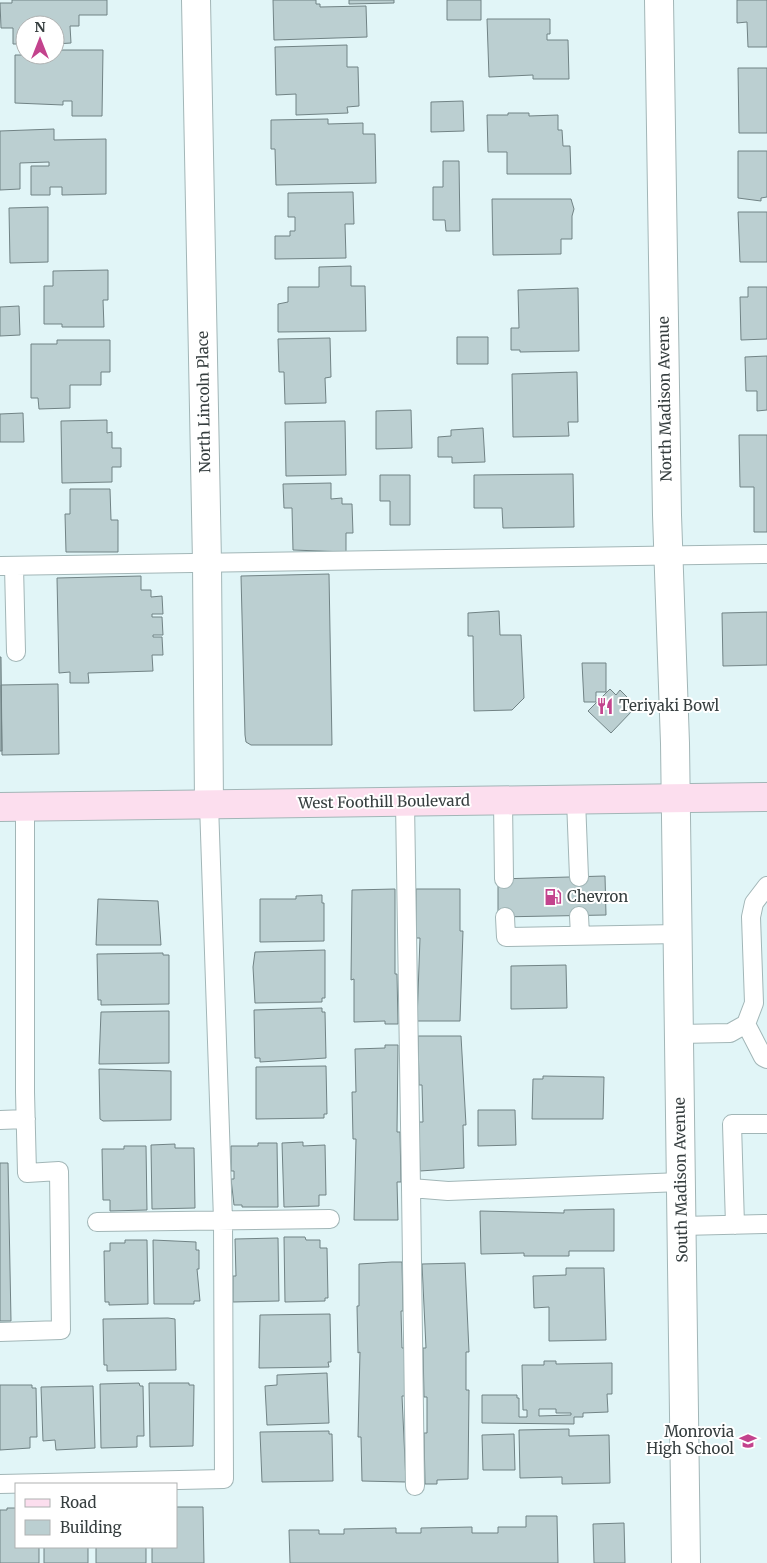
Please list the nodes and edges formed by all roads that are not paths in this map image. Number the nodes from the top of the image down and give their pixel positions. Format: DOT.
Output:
graph roads {
  1 [pos="196,0"];
  2 [pos="659,0"];
  3 [pos="767,554"];
  4 [pos="668,556"];
  5 [pos="207,563"];
  6 [pos="7,566"];
  7 [pos="16,652"];
  8 [pos="767,797"];
  9 [pos="676,798"];
  10 [pos="576,800"];
  11 [pos="503,801"];
  12 [pos="405,802"];
  13 [pos="208,804"];
  14 [pos="12,807"];
  15 [pos="579,877"];
  16 [pos="504,878"];
  17 [pos="767,886"];
  18 [pos="579,916"];
  19 [pos="505,917"];
  20 [pos="678,934"];
  21 [pos="580,935"];
  22 [pos="746,1024"];
  23 [pos="679,1034"];
  24 [pos="767,1035"];
  25 [pos="767,1059"];
  26 [pos="26,1119"];
  27 [pos="0,1120"];
  28 [pos="767,1124"];
  29 [pos="681,1182"];
  30 [pos="411,1188"];
  31 [pos="330,1219"];
  32 [pos="223,1220"];
  33 [pos="97,1222"];
  34 [pos="767,1224"];
  35 [pos="682,1226"];
  36 [pos="735,1226"];
  37 [pos="0,1332"];
  38 [pos="45,1483"];
  39 [pos="0,1484"];
  40 [pos="15,1484"];
  41 [pos="415,1486"];
  42 [pos="686,1563"];
  1 -- 5 [label="street, North Lincoln Place"];
  2 -- 4 [label="street, North Madison Avenue"];
  3 -- 4 [label="lane"];
  4 -- 5 [label="lane"];
  4 -- 9 [label="street, North Madison Avenue"];
  5 -- 6 [label="lane"];
  5 -- 13 [label="street, North Lincoln Place"];
  6 -- 7 [label="lane"];
  8 -- 9 [label="main road, West Foothill Boulevard"];
  9 -- 10 [label="main road, West Foothill Boulevard"];
  9 -- 20 [label="street, South Madison Avenue"];
  10 -- 11 [label="main road, West Foothill Boulevard"];
  10 -- 15 [label="lane"];
  11 -- 12 [label="main road, West Foothill Boulevard"];
  11 -- 16 [label="lane"];
  12 -- 13 [label="main road, West Foothill Boulevard"];
  12 -- 30 [label="lane"];
  13 -- 14 [label="main road, West Foothill Boulevard"];
  13 -- 32 [label="lane"];
  14 -- 26 [label="lane"];
  17 -- 22 [label="lane"];
  18 -- 21 [label="lane"];
  19 -- 21 [label="lane"];
  20 -- 21 [label="lane"];
  20 -- 23 [label="street, South Madison Avenue"];
  22 -- 23 [label="lane"];
  22 -- 24 [label="lane"];
  22 -- 25 [label="lane"];
  23 -- 29 [label="street, South Madison Avenue"];
  26 -- 27 [label="lane"];
  26 -- 37 [label="lane"];
  28 -- 36 [label="lane"];
  29 -- 30 [label="lane"];
  29 -- 35 [label="street, South Madison Avenue"];
  30 -- 41 [label="lane"];
  31 -- 32 [label="lane"];
  32 -- 33 [label="lane"];
  32 -- 38 [label="lane"];
  34 -- 36 [label="lane"];
  35 -- 36 [label="lane"];
  35 -- 42 [label="street, South Madison Avenue"];
  39 -- 40 [label="lane"];
}
